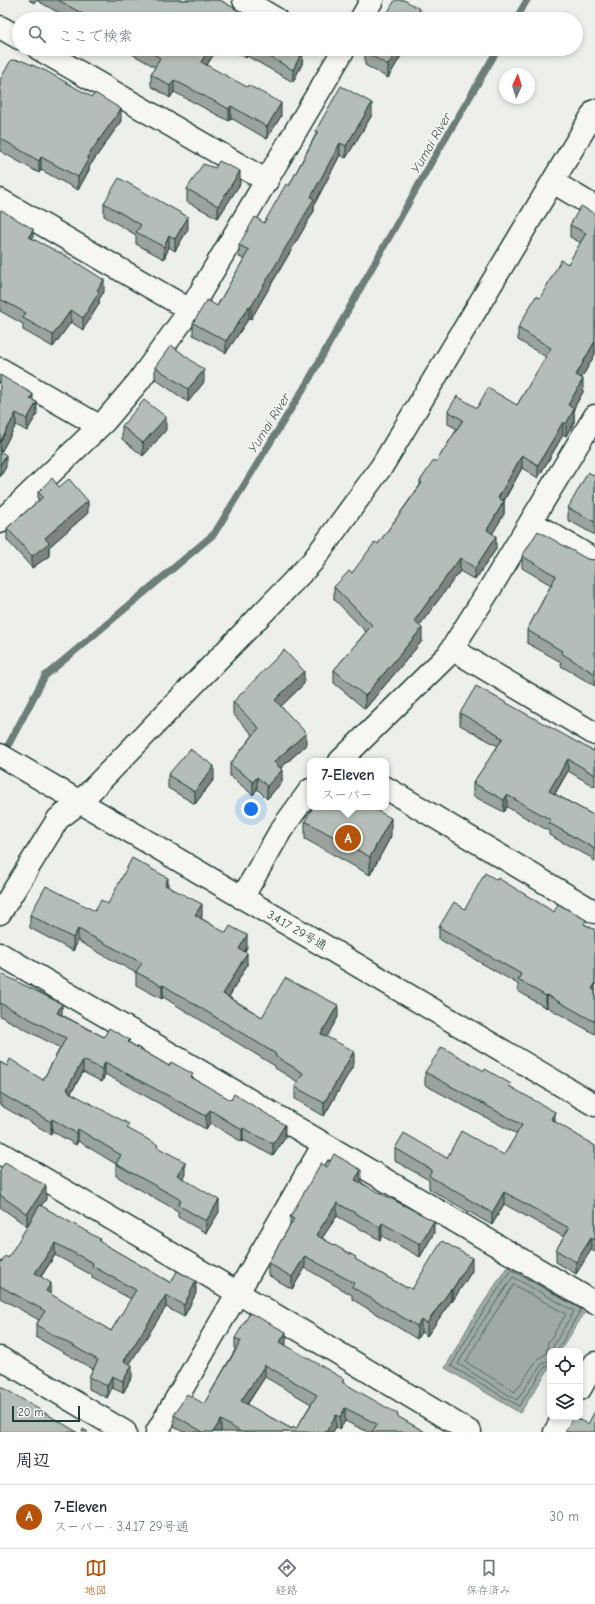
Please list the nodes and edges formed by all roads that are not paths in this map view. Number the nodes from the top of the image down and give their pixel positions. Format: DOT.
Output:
graph roads {
  1 [pos="244,0"];
  2 [pos="372,0"];
  3 [pos="264,12"];
  4 [pos="365,12"];
  5 [pos="0,26"];
  6 [pos="12,34"];
  7 [pos="51,56"];
  8 [pos="334,56"];
  9 [pos="595,111"];
  10 [pos="267,181"];
  11 [pos="553,182"];
  12 [pos="0,200"];
  13 [pos="595,207"];
  14 [pos="190,310"];
  15 [pos="0,369"];
  16 [pos="595,416"];
  17 [pos="99,426"];
  18 [pos="0,522"];
  19 [pos="531,522"];
  20 [pos="595,560"];
  21 [pos="452,649"];
  22 [pos="595,734"];
  23 [pos="0,755"];
  24 [pos="343,758"];
  25 [pos="389,790"];
  26 [pos="307,794"];
  27 [pos="79,803"];
  28 [pos="242,898"];
  29 [pos="595,912"];
  30 [pos="0,913"];
  31 [pos="0,954"];
  32 [pos="595,1105"];
  33 [pos="324,1144"];
  34 [pos="0,1153"];
  35 [pos="238,1293"];
  36 [pos="595,1303"];
  37 [pos="0,1358"];
  38 [pos="595,1363"];
  39 [pos="583,1384"];
  40 [pos="562,1420"];
  41 [pos="125,1432"];
  42 [pos="157,1432"];
  43 [pos="470,1432"];
  44 [pos="555,1432"];
  1 -- 3 [label="street"];
  2 -- 4 [label="street"];
  5 -- 6 [label="street"];
  7 -- 10 [label="street"];
  8 -- 10 [label="street"];
  9 -- 11 [label="street"];
  10 -- 14 [label="street"];
  11 -- 13 [label="street"];
  11 -- 27 [label="street"];
  12 -- 14 [label="street"];
  14 -- 17 [label="street"];
  15 -- 17 [label="street"];
  16 -- 19 [label="street"];
  17 -- 18 [label="street"];
  19 -- 20 [label="street"];
  19 -- 21 [label="street"];
  21 -- 22 [label="street"];
  21 -- 24 [label="street"];
  23 -- 27 [label="street, 3.4.17 29号通"];
  25 -- 29 [label="street"];
  26 -- 28 [label="street"];
  27 -- 28 [label="street, 3.4.17 29号通"];
  27 -- 30 [label="street"];
  28 -- 32 [label="street, 3.4.17 29号通"];
  31 -- 33 [label="street"];
  33 -- 35 [label="street"];
  33 -- 36 [label="street"];
  34 -- 35 [label="street"];
  35 -- 42 [label="street"];
  35 -- 43 [label="street"];
  37 -- 41 [label="street"];
  38 -- 39 [label="street"];
  40 -- 44 [label="street"];
}
